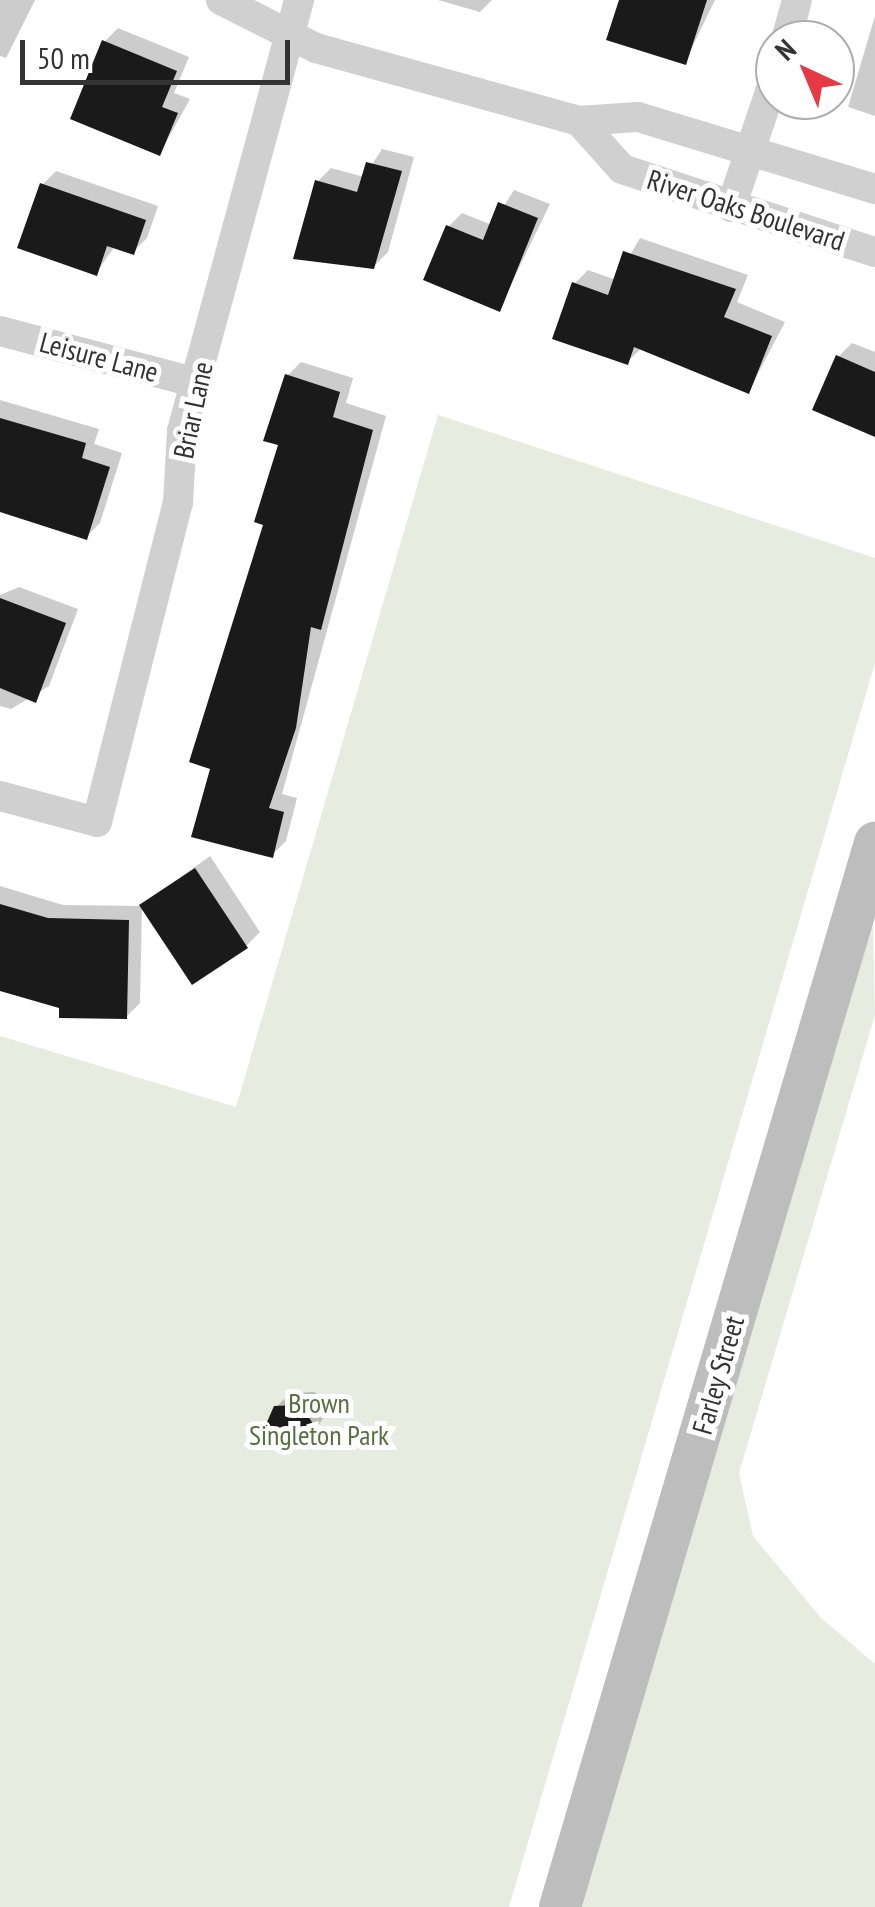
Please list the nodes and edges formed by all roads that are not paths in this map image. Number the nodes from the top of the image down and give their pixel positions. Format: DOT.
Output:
graph roads {
  1 [pos="221,0"];
  2 [pos="299,0"];
  3 [pos="290,36"];
  4 [pos="763,120"];
  5 [pos="579,121"];
  6 [pos="754,150"];
  7 [pos="875,188"];
  8 [pos="731,207"];
  9 [pos="875,252"];
  10 [pos="0,331"];
  11 [pos="197,383"];
  12 [pos="0,796"];
  13 [pos="875,842"];
  14 [pos="560,1907"];
  1 -- 3 [label="street, River Oaks Boulevard"];
  2 -- 3 [label="street, Briar Lane"];
  3 -- 5 [label="street, River Oaks Boulevard"];
  3 -- 11 [label="street, Briar Lane"];
  4 -- 6 [label="street"];
  5 -- 6 [label="street, River Oaks Boulevard"];
  5 -- 8 [label="street, River Oaks Boulevard"];
  6 -- 7 [label="street, River Oaks Boulevard"];
  6 -- 8 [label="street"];
  8 -- 9 [label="street, River Oaks Boulevard"];
  10 -- 11 [label="street, Leisure Lane"];
  11 -- 12 [label="street, Briar Lane"];
  13 -- 14 [label="street, Farley Street"];
}
